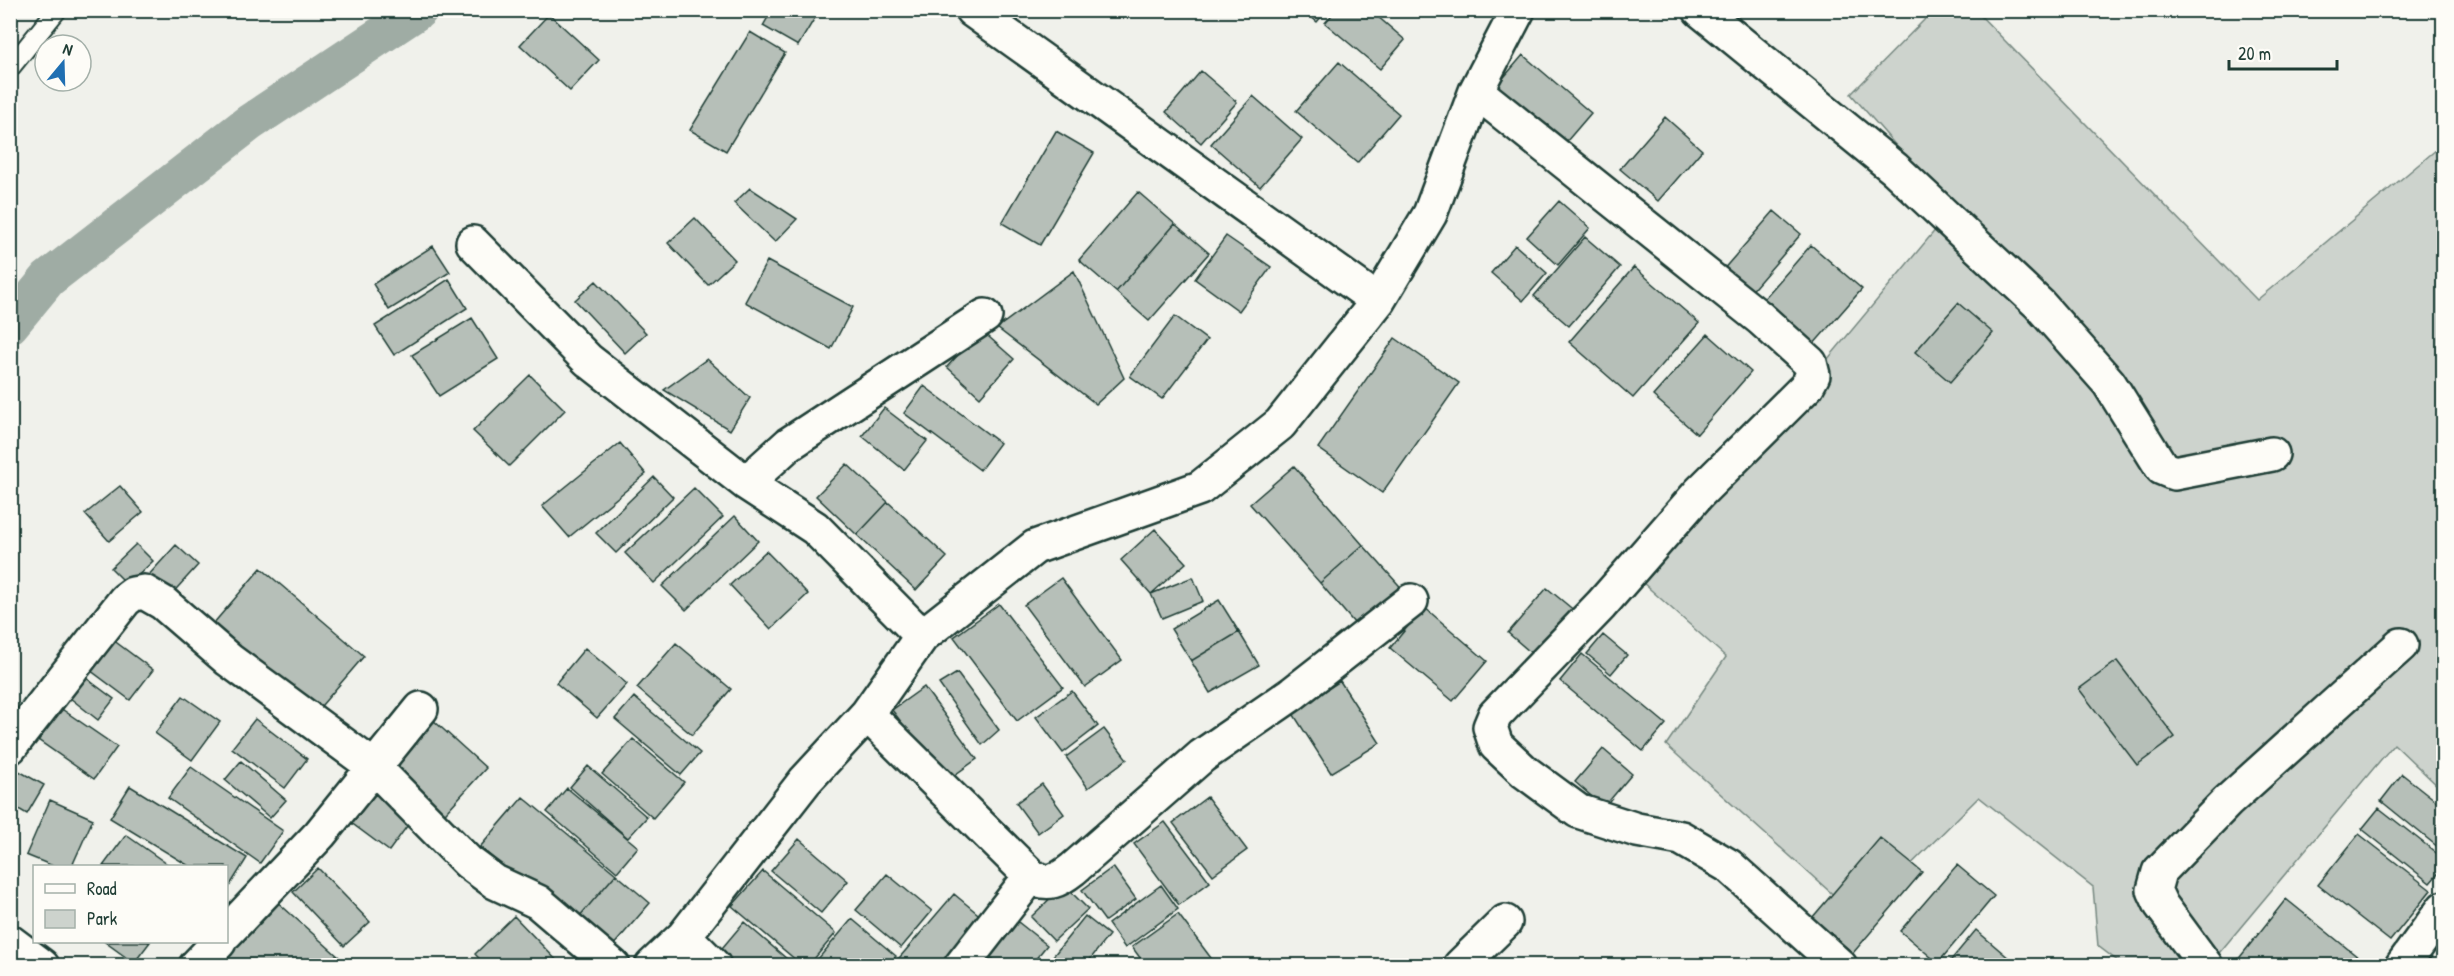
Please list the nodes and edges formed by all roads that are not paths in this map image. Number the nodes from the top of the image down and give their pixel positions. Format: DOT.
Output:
graph roads {
  1 [pos="57,10"];
  2 [pos="972,10"];
  3 [pos="1518,10"];
  4 [pos="1700,10"];
  5 [pos="10,69"];
  6 [pos="1476,92"];
  7 [pos="473,243"];
  8 [pos="1378,301"];
  9 [pos="985,316"];
  10 [pos="2272,454"];
  11 [pos="746,483"];
  12 [pos="1411,601"];
  13 [pos="922,636"];
  14 [pos="2401,645"];
  15 [pos="421,709"];
  16 [pos="867,714"];
  17 [pos="10,747"];
  18 [pos="374,767"];
  19 [pos="1031,876"];
  20 [pos="2444,908"];
  21 [pos="1505,922"];
  22 [pos="228,931"];
  23 [pos="684,936"];
  24 [pos="10,942"];
  25 [pos="218,943"];
  26 [pos="42,966"];
  27 [pos="196,966"];
  28 [pos="613,966"];
  29 [pos="652,966"];
  30 [pos="714,966"];
  31 [pos="962,966"];
  32 [pos="1460,966"];
  33 [pos="1840,966"];
  34 [pos="2206,966"];
  35 [pos="2402,966"];
  1 -- 5 [label="lane"];
  2 -- 8 [label="street"];
  3 -- 6 [label="street"];
  4 -- 10 [label="street"];
  6 -- 8 [label="street"];
  6 -- 33 [label="street"];
  7 -- 11 [label="street"];
  8 -- 13 [label="street"];
  9 -- 11 [label="street"];
  11 -- 13 [label="street"];
  12 -- 19 [label="street"];
  13 -- 16 [label="street"];
  14 -- 34 [label="street"];
  15 -- 18 [label="street"];
  16 -- 19 [label="street"];
  16 -- 23 [label="street"];
  17 -- 18 [label="street"];
  18 -- 22 [label="street"];
  18 -- 28 [label="street"];
  19 -- 31 [label="street"];
  20 -- 35 [label="street"];
  21 -- 32 [label="street"];
  23 -- 29 [label="street"];
  23 -- 30 [label="street"];
  24 -- 26 [label="street"];
  25 -- 27 [label="street"];
}
